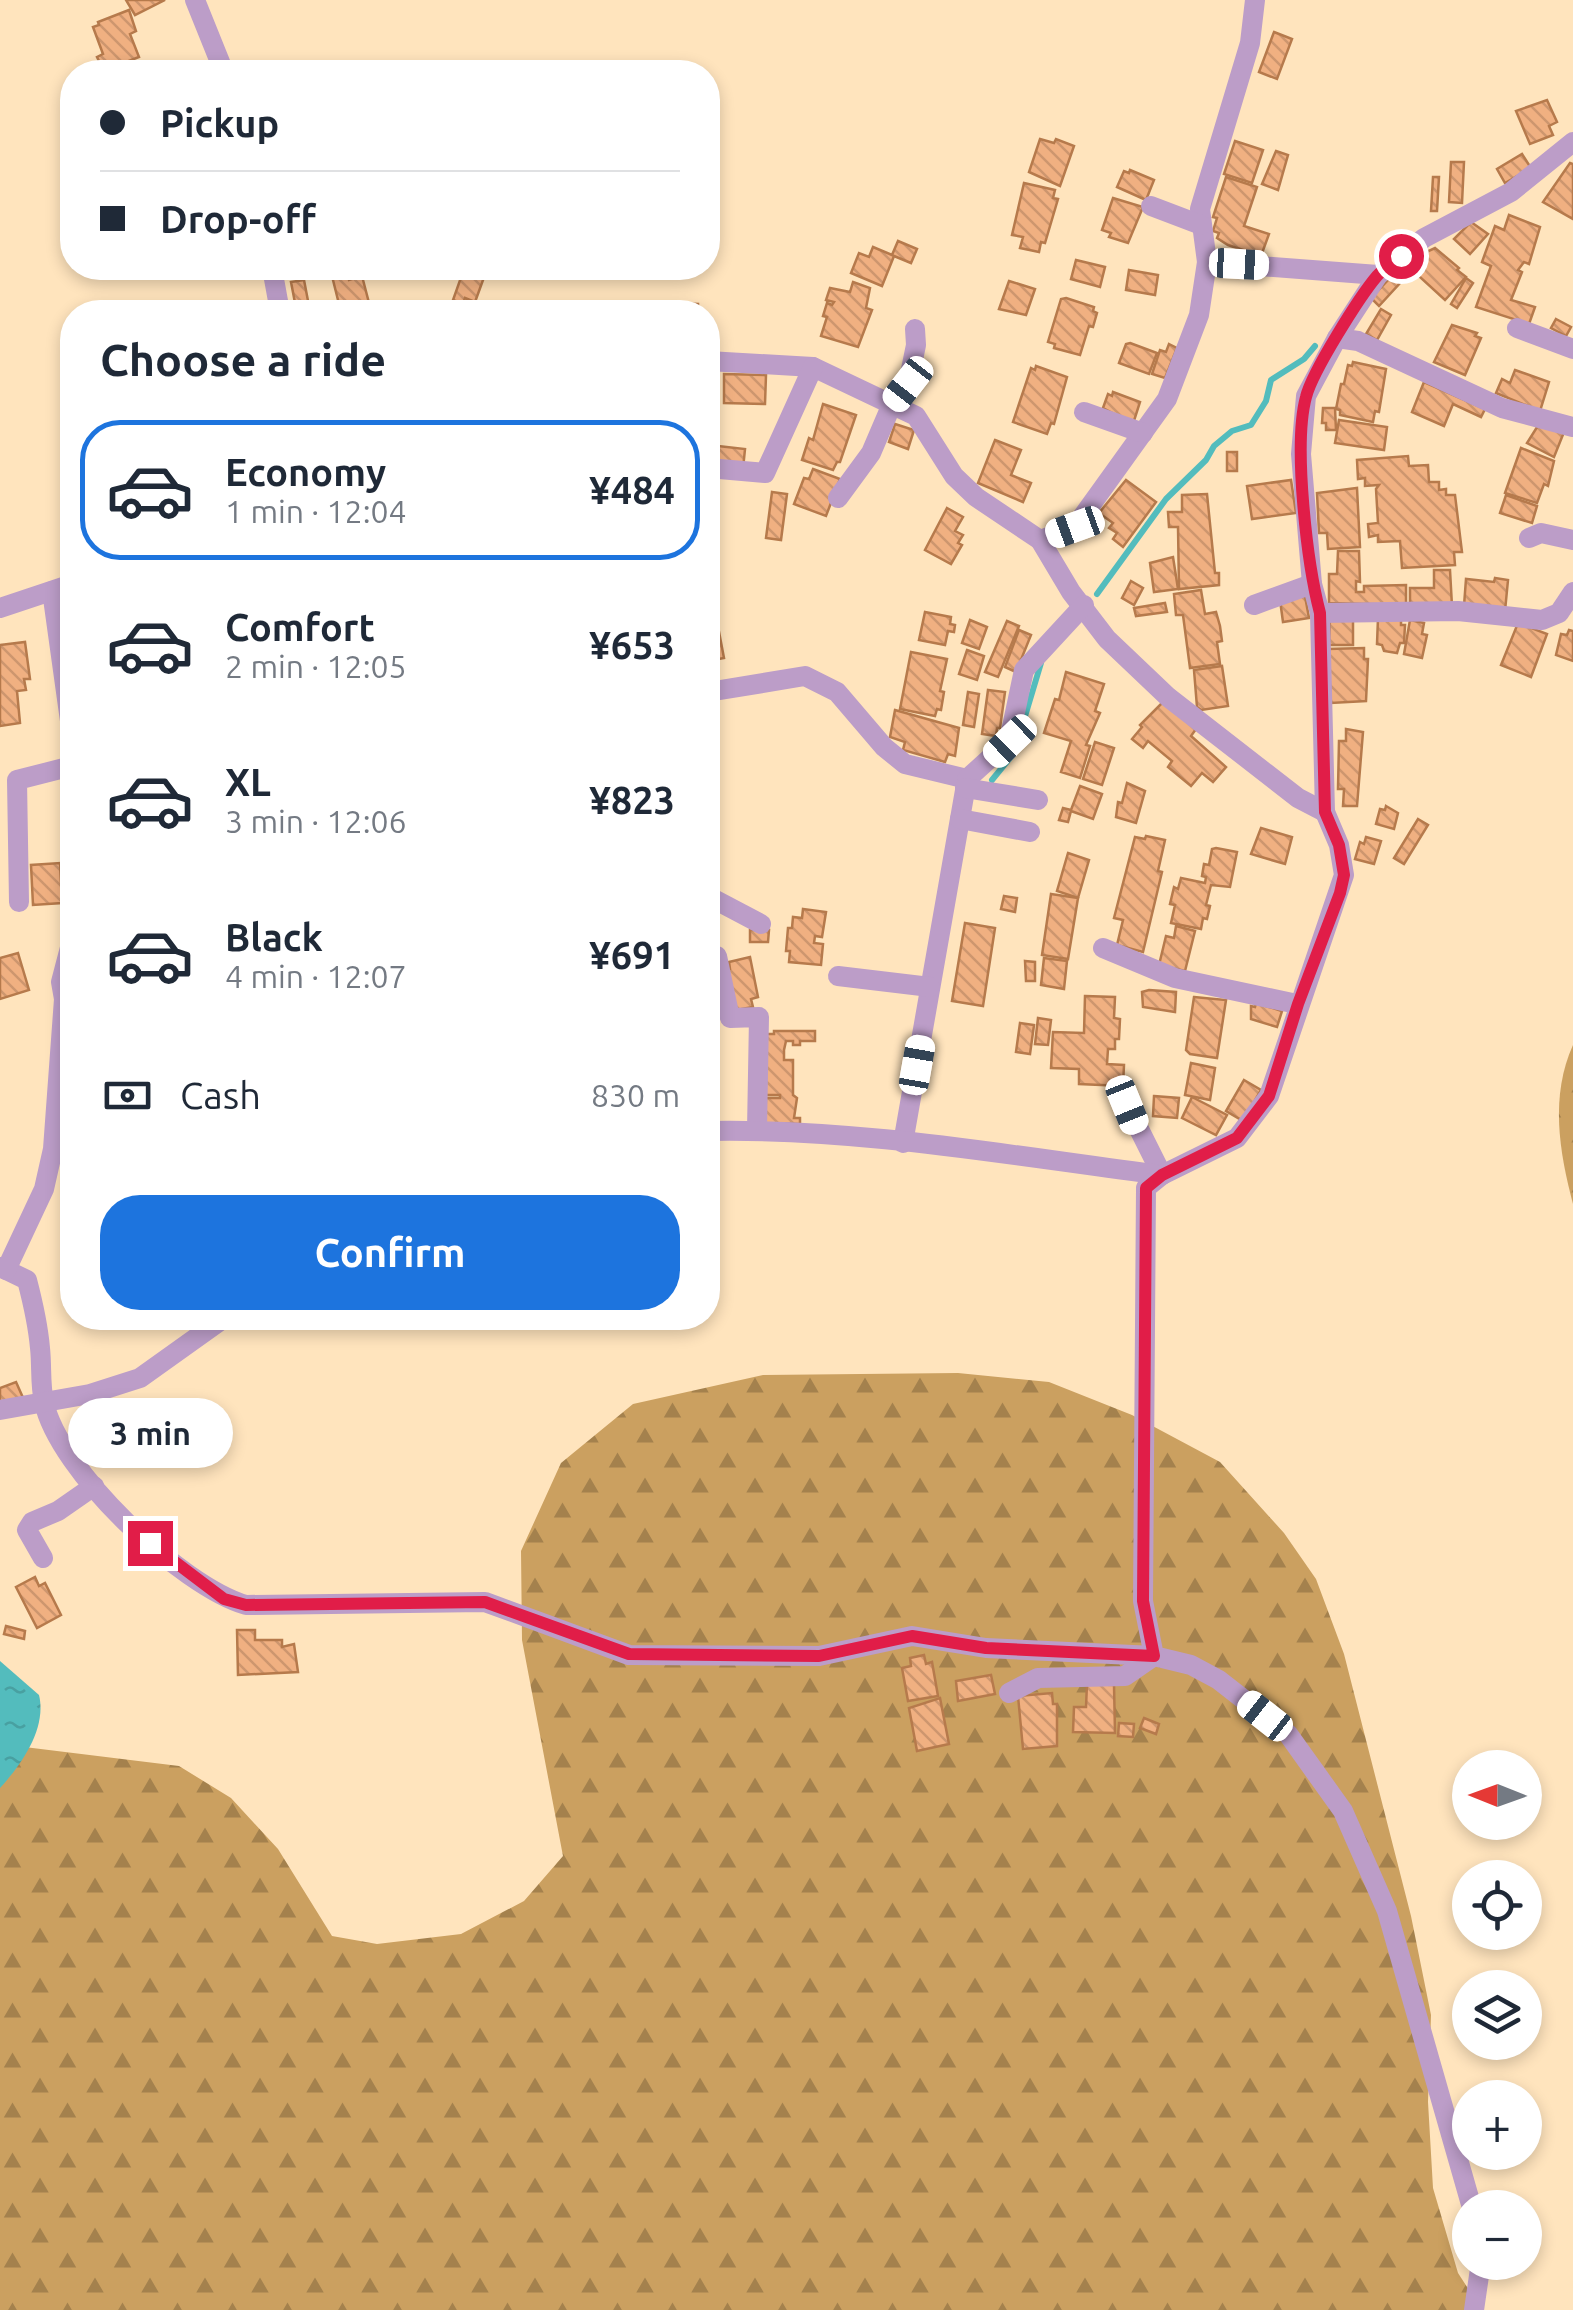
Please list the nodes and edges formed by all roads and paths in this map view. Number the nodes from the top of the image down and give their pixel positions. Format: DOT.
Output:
graph roads {
  1 [pos="195,0"];
  2 [pos="1255,0"];
  3 [pos="219,60"];
  4 [pos="1573,142"];
  5 [pos="1151,206"];
  6 [pos="1201,225"];
  7 [pos="1207,262"];
  8 [pos="1378,275"];
  9 [pos="915,328"];
  10 [pos="1517,328"];
  11 [pos="1337,338"];
  12 [pos="1573,348"];
  13 [pos="720,362"];
  14 [pos="813,367"];
  15 [pos="892,404"];
  16 [pos="1084,412"];
  17 [pos="1573,428"];
  18 [pos="1142,433"];
  19 [pos="720,469"];
  20 [pos="838,498"];
  21 [pos="1529,538"];
  22 [pos="1040,540"];
  23 [pos="1573,540"];
  24 [pos="1312,584"];
  25 [pos="60,588"];
  26 [pos="1573,592"];
  27 [pos="1084,605"];
  28 [pos="1254,605"];
  29 [pos="0,608"];
  30 [pos="1320,613"];
  31 [pos="720,690"];
  32 [pos="60,769"];
  33 [pos="966,784"];
  34 [pos="1038,800"];
  35 [pos="1325,812"];
  36 [pos="960,819"];
  37 [pos="1030,832"];
  38 [pos="19,902"];
  39 [pos="720,902"];
  40 [pos="761,924"];
  41 [pos="1103,948"];
  42 [pos="720,966"];
  43 [pos="838,976"];
  44 [pos="930,987"];
  45 [pos="1298,1004"];
  46 [pos="1127,1105"];
  47 [pos="756,1130"];
  48 [pos="720,1131"];
  49 [pos="60,1135"];
  50 [pos="904,1142"];
  51 [pos="1162,1175"];
  52 [pos="3,1269"];
  53 [pos="207,1330"];
  54 [pos="44,1404"];
  55 [pos="0,1410"];
  56 [pos="94,1486"];
  57 [pos="43,1558"];
  58 [pos="1154,1656"];
  59 [pos="1009,1693"];
  60 [pos="1467,2190"];
  61 [pos="1478,2280"];
  62 [pos="1474,2310"];
  1 -- 3 [label="street"];
  2 -- 6 [label="street"];
  4 -- 8 [label="street"];
  5 -- 6 [label="street"];
  6 -- 7 [label="street"];
  7 -- 8 [label="street"];
  7 -- 18 [label="street"];
  8 -- 11 [label="street"];
  9 -- 15 [label="street"];
  10 -- 12 [label="street"];
  11 -- 17 [label="street"];
  11 -- 24 [label="street"];
  13 -- 14 [label="street"];
  14 -- 15 [label="street"];
  14 -- 19 [label="street"];
  15 -- 20 [label="street"];
  15 -- 22 [label="street"];
  16 -- 18 [label="street"];
  18 -- 22 [label="street"];
  21 -- 23 [label="street"];
  22 -- 27 [label="street"];
  24 -- 28 [label="street"];
  24 -- 30 [label="street"];
  25 -- 29 [label="street"];
  26 -- 30 [label="street"];
  27 -- 33 [label="street"];
  27 -- 35 [label="street"];
  30 -- 35 [label="street"];
  31 -- 33 [label="street"];
  32 -- 38 [label="street"];
  33 -- 34 [label="street"];
  33 -- 36 [label="street"];
  35 -- 45 [label="street"];
  36 -- 37 [label="street"];
  36 -- 44 [label="street"];
  39 -- 40 [label="street"];
  41 -- 45 [label="street"];
  42 -- 47 [label="street"];
  43 -- 44 [label="street"];
  44 -- 50 [label="street"];
  45 -- 51 [label="street"];
  46 -- 51 [label="street"];
  47 -- 48 [label="street"];
  47 -- 50 [label="street"];
  49 -- 52 [label="street"];
  50 -- 51 [label="street"];
  51 -- 58 [label="street"];
  52 -- 54 [label="street"];
  53 -- 54 [label="street"];
  54 -- 55 [label="street"];
  54 -- 56 [label="street"];
  56 -- 57 [label="street"];
  56 -- 58 [label="street"];
  58 -- 59 [label="street"];
  58 -- 60 [label="street"];
  61 -- 62 [label="street"];
}
